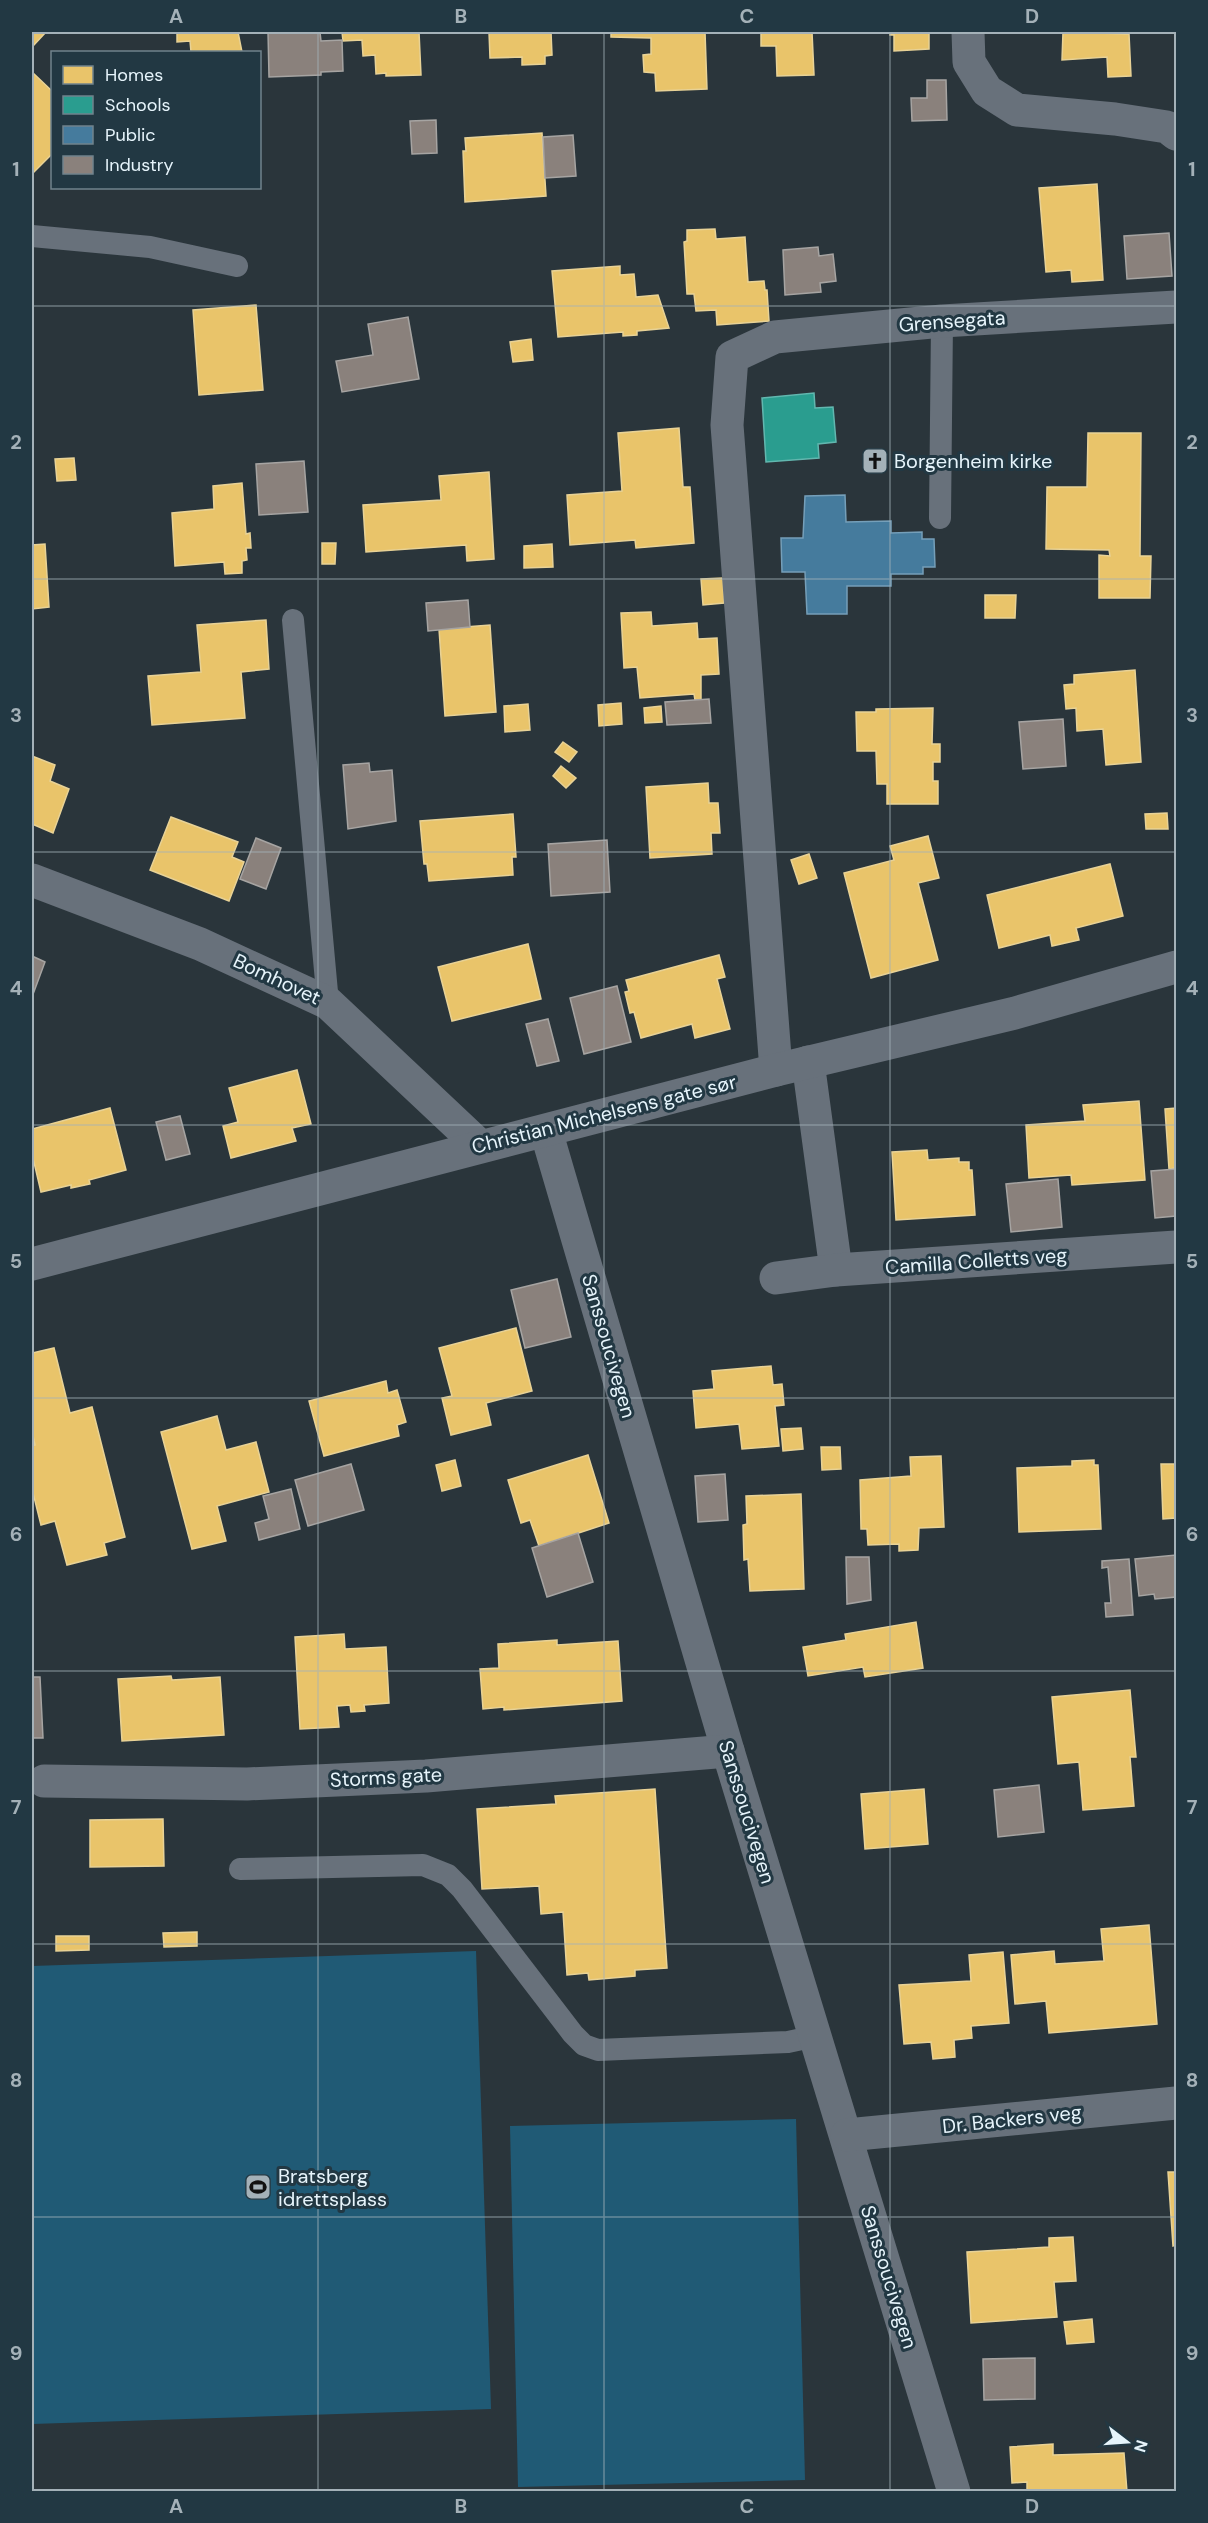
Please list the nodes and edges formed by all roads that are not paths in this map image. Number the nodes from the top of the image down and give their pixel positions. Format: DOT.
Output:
graph roads {
  1 [pos="968,32"];
  2 [pos="1176,134"];
  3 [pos="32,236"];
  4 [pos="237,266"];
  5 [pos="1176,307"];
  6 [pos="942,321"];
  7 [pos="940,518"];
  8 [pos="293,620"];
  9 [pos="32,880"];
  10 [pos="1176,967"];
  11 [pos="328,1003"];
  12 [pos="808,1062"];
  13 [pos="776,1070"];
  14 [pos="546,1131"];
  15 [pos="480,1146"];
  16 [pos="1176,1247"];
  17 [pos="32,1264"];
  18 [pos="836,1270"];
  19 [pos="776,1278"];
  20 [pos="728,1751"];
  21 [pos="44,1781"];
  22 [pos="240,1869"];
  23 [pos="816,2036"];
  24 [pos="1176,2103"];
  25 [pos="847,2136"];
  26 [pos="954,2492"];
  1 -- 2 [label="street"];
  3 -- 4 [label="lane"];
  5 -- 6 [label="street, Grensegata"];
  6 -- 7 [label="lane"];
  6 -- 13 [label="street, Grensegata"];
  8 -- 11 [label="lane"];
  9 -- 11 [label="street, Bomhovet"];
  10 -- 12 [label="street, Christian Michelsens gate sør"];
  11 -- 15 [label="street, Bomhovet"];
  12 -- 13 [label="street, Christian Michelsens gate sør"];
  12 -- 18 [label="street"];
  13 -- 14 [label="street, Christian Michelsens gate sør"];
  14 -- 15 [label="street, Christian Michelsens gate sør"];
  14 -- 20 [label="street, Sanssoucivegen"];
  15 -- 17 [label="street, Christian Michelsens gate sør"];
  16 -- 18 [label="street, Camilla Colletts veg"];
  18 -- 19 [label="street, Camilla Colletts veg"];
  20 -- 21 [label="street, Storms gate"];
  20 -- 23 [label="street, Sanssoucivegen"];
  22 -- 23 [label="lane"];
  23 -- 25 [label="street, Sanssoucivegen"];
  24 -- 25 [label="street, Dr. Backers veg"];
  25 -- 26 [label="street, Sanssoucivegen"];
}
